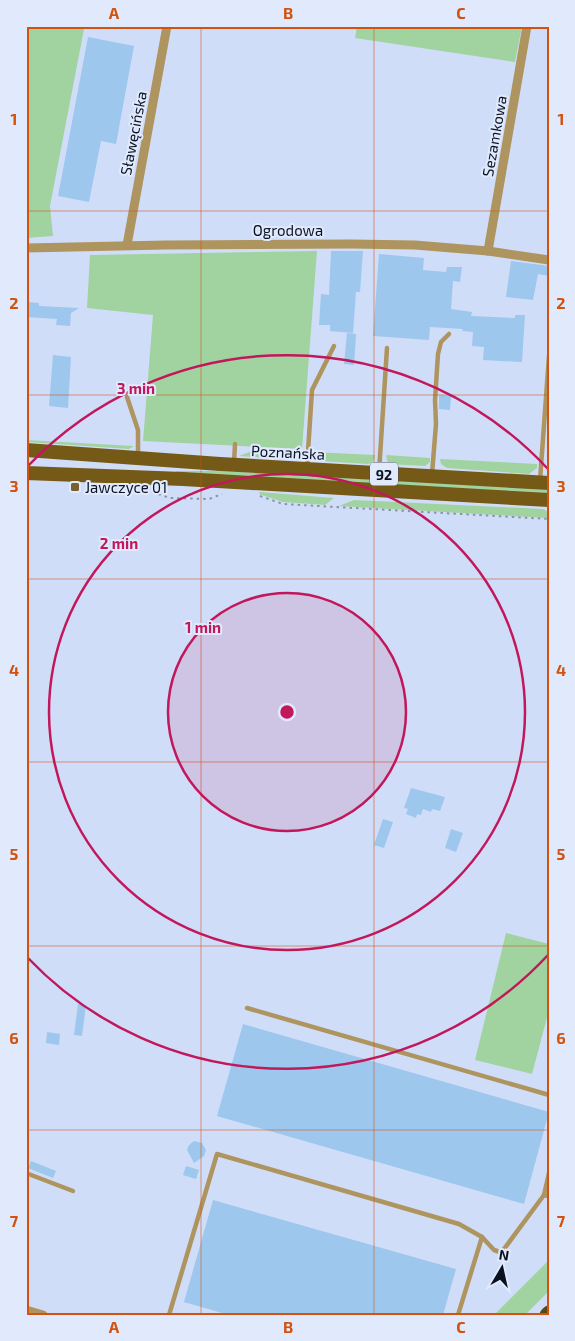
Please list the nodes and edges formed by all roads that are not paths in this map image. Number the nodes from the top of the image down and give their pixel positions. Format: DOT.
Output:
graph roads {
  1 [pos="168,26"];
  2 [pos="527,26"];
  3 [pos="126,246"];
  4 [pos="26,248"];
  5 [pos="488,251"];
  6 [pos="549,260"];
  7 [pos="449,334"];
  8 [pos="334,346"];
  9 [pos="387,348"];
  10 [pos="549,356"];
  11 [pos="127,396"];
  12 [pos="235,444"];
  13 [pos="26,450"];
  14 [pos="138,458"];
  15 [pos="234,465"];
  16 [pos="307,469"];
  17 [pos="26,473"];
  18 [pos="379,473"];
  19 [pos="432,476"];
  20 [pos="544,483"];
  21 [pos="549,500"];
  22 [pos="247,1008"];
  23 [pos="549,1095"];
  24 [pos="26,1173"];
  25 [pos="549,1173"];
  26 [pos="73,1191"];
  27 [pos="546,1195"];
  28 [pos="482,1237"];
  29 [pos="26,1310"];
  30 [pos="43,1315"];
  31 [pos="169,1315"];
  32 [pos="458,1315"];
  1 -- 3 [label="street, Sławęcińska"];
  2 -- 5 [label="street, Sezamkowa"];
  3 -- 4 [label="street, Ogrodowa"];
  3 -- 5 [label="street, Ogrodowa"];
  5 -- 6 [label="street, Ogrodowa"];
  7 -- 19 [label="lane"];
  8 -- 16 [label="lane"];
  9 -- 18 [label="lane"];
  10 -- 20 [label="lane"];
  11 -- 14 [label="lane"];
  12 -- 15 [label="lane"];
  13 -- 14 [label="main road, Poznańska / 92"];
  14 -- 15 [label="main road, Poznańska / 92"];
  15 -- 16 [label="main road, Poznańska / 92"];
  16 -- 18 [label="main road, Poznańska / 92"];
  17 -- 21 [label="main road, 92"];
  18 -- 19 [label="main road, Poznańska / 92"];
  19 -- 20 [label="main road, Poznańska / 92"];
  22 -- 23 [label="lane"];
  24 -- 26 [label="lane"];
  25 -- 27 [label="lane"];
  27 -- 28 [label="lane"];
  28 -- 31 [label="lane"];
  28 -- 32 [label="lane"];
  29 -- 30 [label="street"];
}
